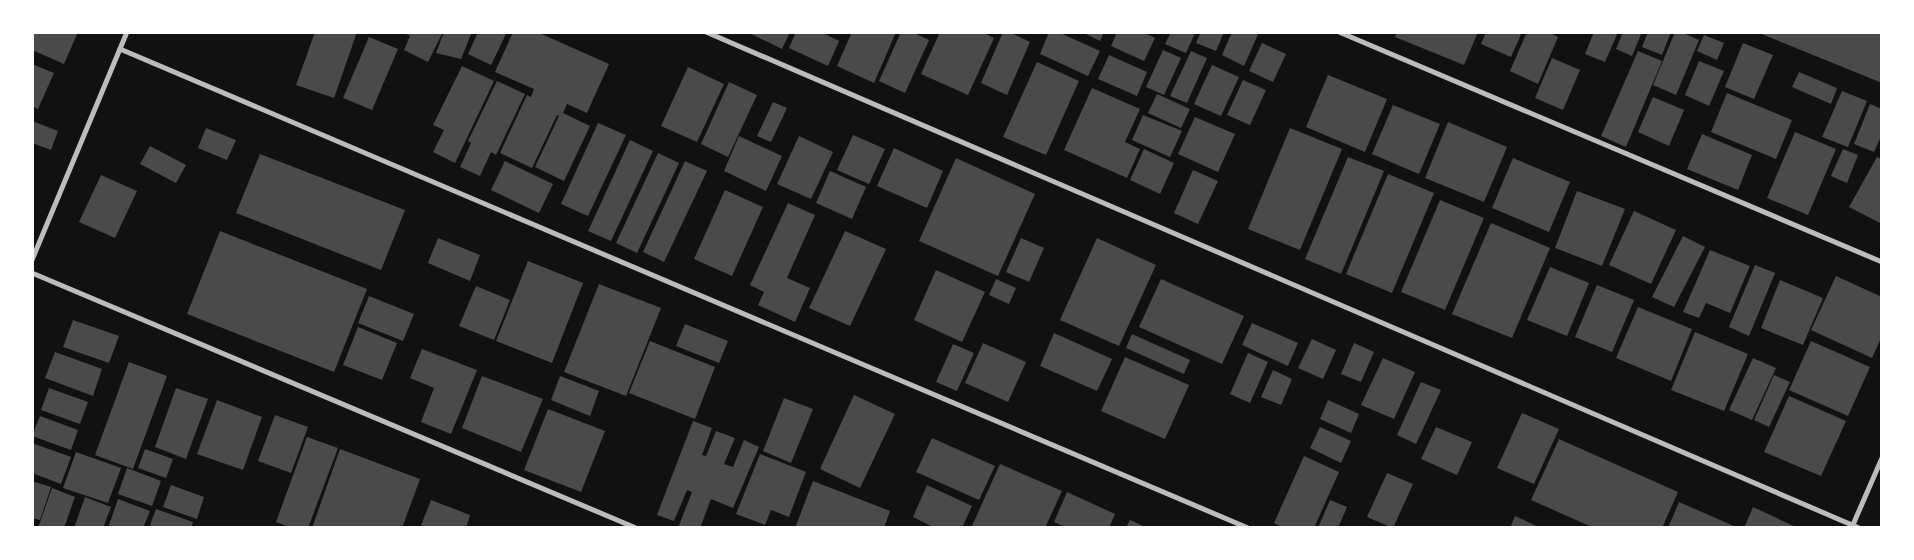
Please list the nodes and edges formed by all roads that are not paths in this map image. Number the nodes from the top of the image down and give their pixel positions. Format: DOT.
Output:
graph roads {
  1 [pos="127,32"];
  2 [pos="706,32"];
  3 [pos="1339,32"];
  4 [pos="120,49"];
  5 [pos="32,260"];
  6 [pos="1882,262"];
  7 [pos="32,273"];
  8 [pos="1882,458"];
  9 [pos="1853,526"];
  10 [pos="636,528"];
  11 [pos="1248,528"];
  12 [pos="1859,528"];
  1 -- 4 [label="street"];
  2 -- 9 [label="street"];
  3 -- 6 [label="street"];
  4 -- 5 [label="street"];
  4 -- 11 [label="street"];
  7 -- 10 [label="street"];
  8 -- 9 [label="street"];
  9 -- 12 [label="street"];
}
